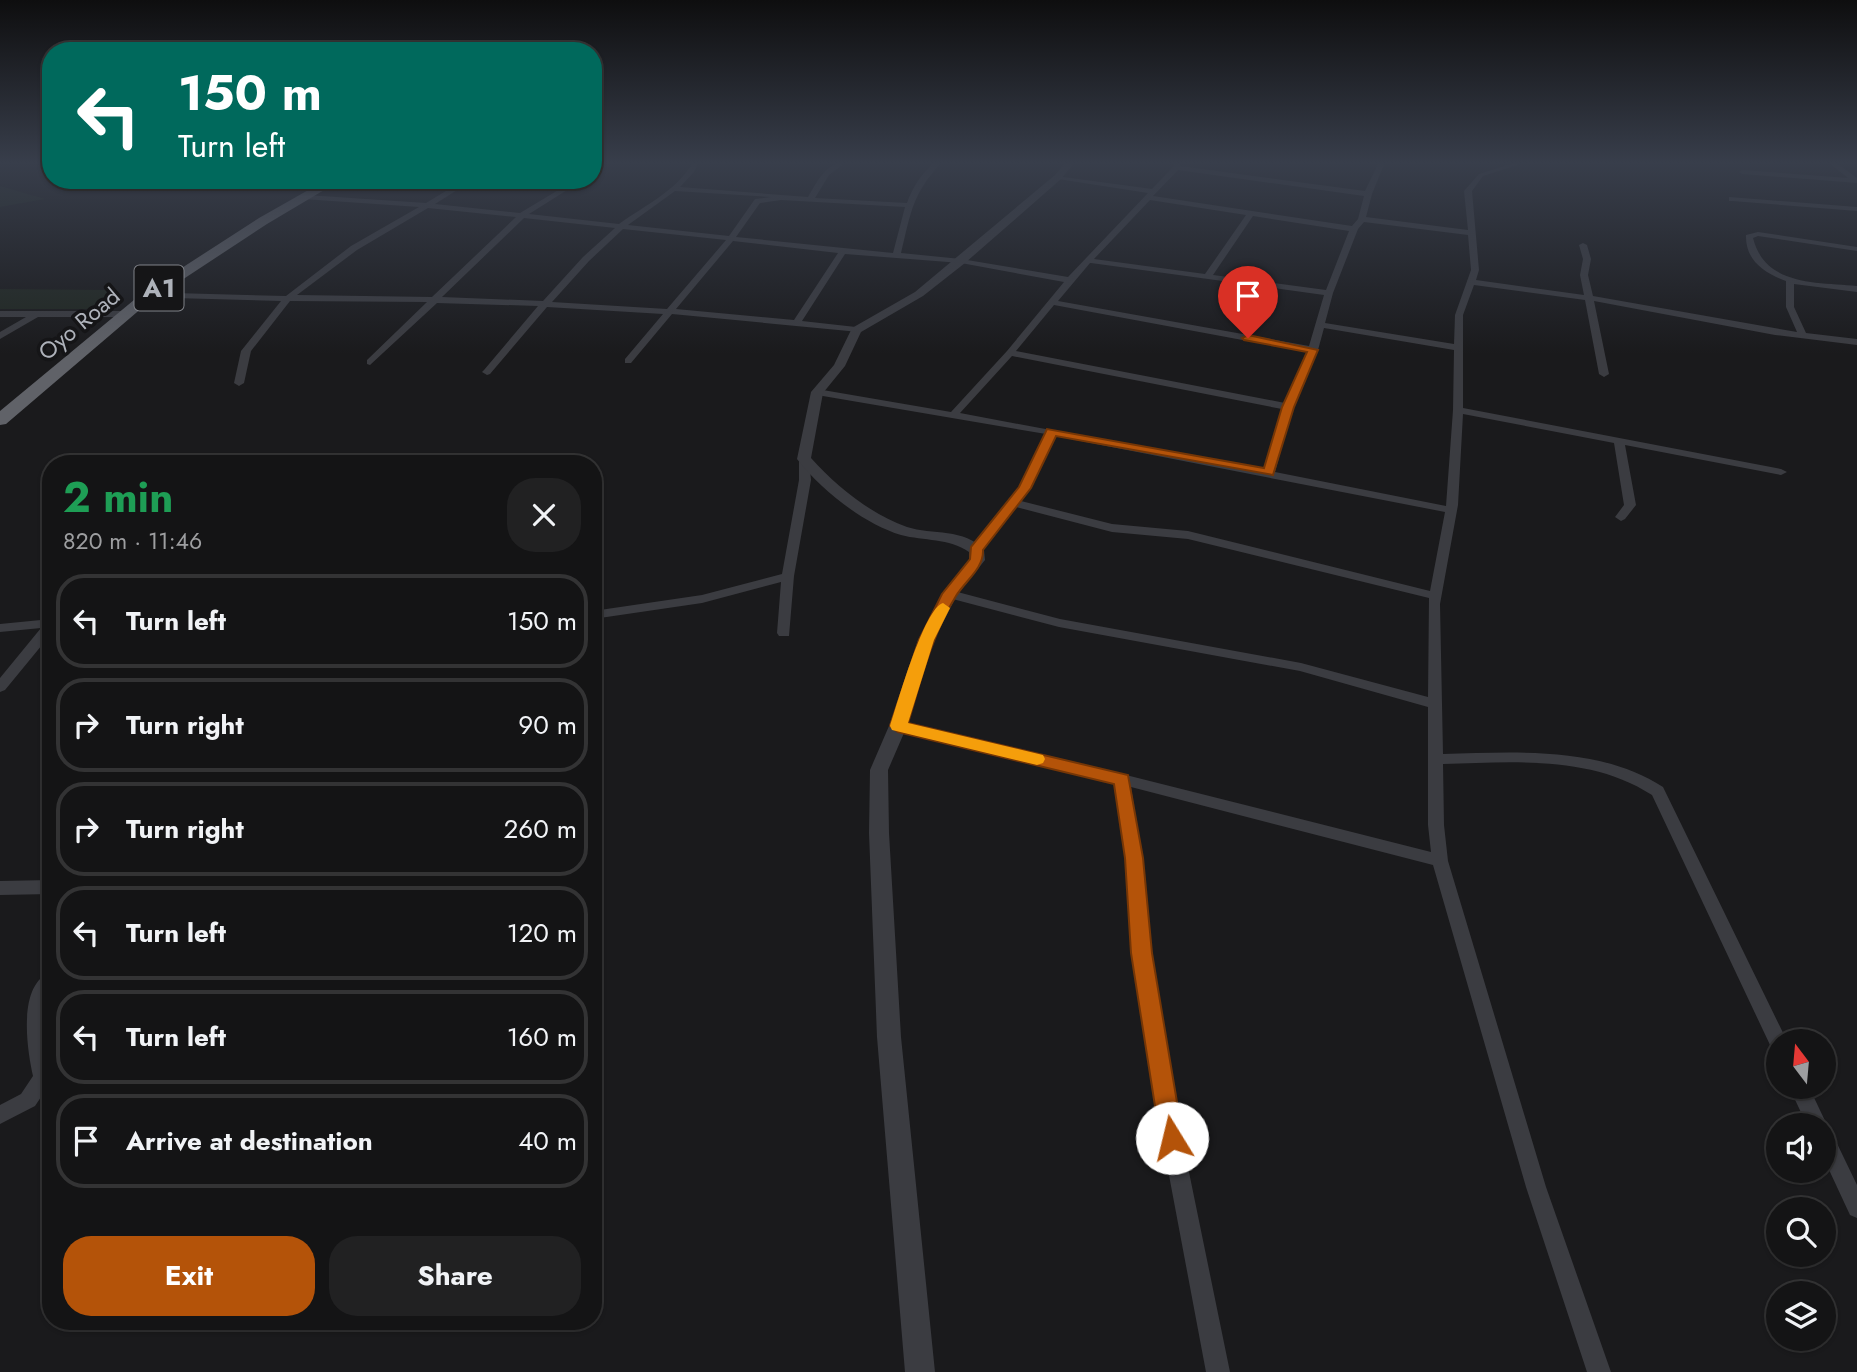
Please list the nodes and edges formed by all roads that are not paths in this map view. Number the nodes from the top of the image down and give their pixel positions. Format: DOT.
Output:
graph roads {
  1 [pos="255,226"];
  2 [pos="391,226"];
  3 [pos="511,226"];
  4 [pos="614,226"];
  5 [pos="741,226"];
  6 [pos="904,226"];
  7 [pos="1001,226"];
  8 [pos="1123,226"];
  9 [pos="1242,226"];
  10 [pos="1332,226"];
  11 [pos="1356,226"];
  12 [pos="1416,226"];
  13 [pos="1470,226"];
  14 [pos="622,227"];
  15 [pos="1354,229"];
  16 [pos="1470,233"];
  17 [pos="732,239"];
  18 [pos="1583,245"];
  19 [pos="1857,249"];
  20 [pos="843,251"];
  21 [pos="896,256"];
  22 [pos="961,261"];
  23 [pos="1091,261"];
  24 [pos="1208,276"];
  25 [pos="1070,280"];
  26 [pos="1801,281"];
  27 [pos="1473,282"];
  28 [pos="1857,289"];
  29 [pos="1329,293"];
  30 [pos="145,298"];
  31 [pos="288,298"];
  32 [pos="433,298"];
  33 [pos="1590,298"];
  34 [pos="1051,302"];
  35 [pos="545,303"];
  36 [pos="667,312"];
  37 [pos="0,314"];
  38 [pos="36,314"];
  39 [pos="126,314"];
  40 [pos="797,322"];
  41 [pos="1321,324"];
  42 [pos="856,330"];
  43 [pos="1803,335"];
  44 [pos="0,336"];
  45 [pos="1857,342"];
  46 [pos="1460,348"];
  47 [pos="1313,350"];
  48 [pos="1010,353"];
  49 [pos="628,361"];
  50 [pos="370,362"];
  51 [pos="487,372"];
  52 [pos="1604,374"];
  53 [pos="239,383"];
  54 [pos="817,392"];
  55 [pos="1288,407"];
  56 [pos="1458,410"];
  57 [pos="954,414"];
  58 [pos="0,420"];
  59 [pos="1052,432"];
  60 [pos="1619,442"];
  61 [pos="804,459"];
  62 [pos="1781,472"];
  63 [pos="1269,473"];
  64 [pos="1014,503"];
  65 [pos="1451,510"];
  66 [pos="1621,517"];
  67 [pos="976,550"];
  68 [pos="788,576"];
  69 [pos="950,594"];
  70 [pos="1436,596"];
  71 [pos="602,614"];
  72 [pos="42,625"];
  73 [pos="0,628"];
  74 [pos="784,633"];
  75 [pos="42,635"];
  76 [pos="0,688"];
  77 [pos="1435,704"];
  78 [pos="898,726"];
  79 [pos="1435,759"];
  80 [pos="1122,779"];
  81 [pos="1440,860"];
  82 [pos="42,887"];
  83 [pos="0,888"];
  84 [pos="42,995"];
  85 [pos="1772,1029"];
  86 [pos="42,1072"];
  87 [pos="42,1079"];
  88 [pos="0,1115"];
  89 [pos="1836,1163"];
  90 [pos="1857,1208"];
  91 [pos="920,1372"];
  92 [pos="1218,1372"];
  93 [pos="1599,1372"];
  1 -- 30 [label="highway, Oyo Road / A1"];
  2 -- 31 [label="street"];
  3 -- 32 [label="street"];
  4 -- 14 [label="street"];
  5 -- 17 [label="street"];
  6 -- 21 [label="street"];
  7 -- 22 [label="street"];
  8 -- 23 [label="street"];
  9 -- 24 [label="street"];
  10 -- 15 [label="street"];
  11 -- 15 [label="street"];
  12 -- 16 [label="street"];
  13 -- 16 [label="street"];
  14 -- 17 [label="street"];
  14 -- 35 [label="street"];
  15 -- 29 [label="street"];
  16 -- 27 [label="street"];
  17 -- 20 [label="street"];
  17 -- 36 [label="street"];
  18 -- 33 [label="street"];
  19 -- 26 [label="street"];
  20 -- 21 [label="street"];
  20 -- 40 [label="street"];
  21 -- 22 [label="street"];
  22 -- 25 [label="street"];
  22 -- 42 [label="street"];
  23 -- 24 [label="street"];
  23 -- 25 [label="street"];
  24 -- 29 [label="street"];
  25 -- 34 [label="street"];
  26 -- 28 [label="street"];
  26 -- 43 [label="street"];
  27 -- 33 [label="street"];
  27 -- 46 [label="street"];
  29 -- 41 [label="street"];
  30 -- 31 [label="street"];
  30 -- 39 [label="highway, Oyo Road / A1"];
  31 -- 32 [label="street"];
  31 -- 53 [label="street"];
  32 -- 35 [label="street"];
  32 -- 50 [label="street"];
  33 -- 43 [label="street"];
  33 -- 52 [label="street"];
  34 -- 47 [label="street"];
  34 -- 48 [label="street"];
  35 -- 36 [label="street"];
  35 -- 51 [label="street"];
  36 -- 40 [label="street"];
  36 -- 49 [label="street"];
  37 -- 38 [label="street"];
  38 -- 39 [label="street"];
  38 -- 44 [label="street"];
  39 -- 58 [label="highway, Oyo Road / A1"];
  40 -- 42 [label="street"];
  41 -- 46 [label="street"];
  41 -- 47 [label="street"];
  42 -- 54 [label="street"];
  43 -- 45 [label="street"];
  46 -- 56 [label="street"];
  47 -- 55 [label="street"];
  48 -- 55 [label="street"];
  48 -- 57 [label="street"];
  54 -- 57 [label="street"];
  54 -- 61 [label="street"];
  55 -- 63 [label="street"];
  56 -- 60 [label="street"];
  56 -- 65 [label="street"];
  57 -- 59 [label="street"];
  59 -- 63 [label="street"];
  59 -- 64 [label="street"];
  60 -- 62 [label="street"];
  60 -- 66 [label="street"];
  61 -- 67 [label="street"];
  61 -- 68 [label="street"];
  63 -- 65 [label="street"];
  64 -- 67 [label="street"];
  64 -- 70 [label="street"];
  65 -- 70 [label="street"];
  67 -- 69 [label="street"];
  68 -- 71 [label="street"];
  68 -- 74 [label="street"];
  69 -- 77 [label="street"];
  69 -- 78 [label="street"];
  70 -- 77 [label="street"];
  72 -- 73 [label="street"];
  75 -- 76 [label="street"];
  77 -- 79 [label="street"];
  78 -- 80 [label="street"];
  78 -- 91 [label="street"];
  79 -- 81 [label="street"];
  79 -- 85 [label="street"];
  80 -- 81 [label="street"];
  80 -- 92 [label="street"];
  81 -- 93 [label="street"];
  82 -- 83 [label="street"];
  84 -- 86 [label="street"];
  87 -- 88 [label="street"];
  89 -- 90 [label="street"];
}
